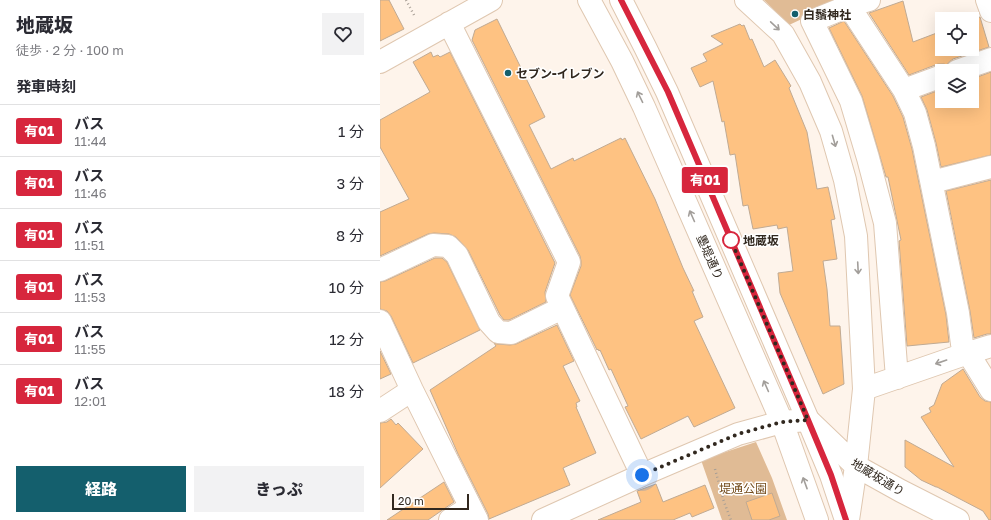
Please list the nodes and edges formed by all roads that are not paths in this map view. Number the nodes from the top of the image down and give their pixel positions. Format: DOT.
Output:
graph roads {
  1 [pos="491,0"];
  2 [pos="588,0"];
  3 [pos="620,0"];
  4 [pos="746,0"];
  5 [pos="988,0"];
  6 [pos="854,2"];
  7 [pos="991,10"];
  8 [pos="449,23"];
  9 [pos="991,59"];
  10 [pos="380,62"];
  11 [pos="977,64"];
  12 [pos="935,79"];
  13 [pos="904,90"];
  14 [pos="991,167"];
  15 [pos="932,182"];
  16 [pos="380,270"];
  17 [pos="562,308"];
  18 [pos="380,320"];
  19 [pos="991,346"];
  20 [pos="968,352"];
  21 [pos="897,378"];
  22 [pos="864,389"];
  23 [pos="412,390"];
  24 [pos="991,390"];
  25 [pos="380,411"];
  26 [pos="808,420"];
  27 [pos="782,422"];
  28 [pos="856,466"];
  29 [pos="642,475"];
  30 [pos="473,513"];
  31 [pos="450,520"];
  32 [pos="543,520"];
  33 [pos="818,520"];
  34 [pos="847,520"];
  35 [pos="958,520"];
  1 -- 8 [label="street"];
  27 -- 2 [label="street, 墨堤通り, one-way"];
  3 -- 26 [label="street"];
  4 -- 22 [label="street, one-way"];
  5 -- 7 [label="street"];
  6 -- 13 [label="street"];
  6 -- 21 [label="street"];
  8 -- 10 [label="street"];
  8 -- 17 [label="street"];
  9 -- 11 [label="street"];
  12 -- 13 [label="street"];
  13 -- 15 [label="street"];
  14 -- 15 [label="street"];
  15 -- 20 [label="street"];
  16 -- 17 [label="street"];
  17 -- 29 [label="street"];
  18 -- 23 [label="street"];
  19 -- 20 [label="street"];
  20 -- 21 [label="street, one-way"];
  20 -- 24 [label="street"];
  21 -- 22 [label="street"];
  22 -- 28 [label="street"];
  23 -- 25 [label="street"];
  23 -- 30 [label="street"];
  26 -- 27 [label="street"];
  26 -- 28 [label="street, 地蔵坂通り"];
  26 -- 34 [label="street"];
  27 -- 29 [label="street"];
  33 -- 27 [label="street, 墨堤通り, one-way"];
  28 -- 34 [label="street"];
  28 -- 35 [label="street, 地蔵坂通り"];
  29 -- 32 [label="street"];
  30 -- 31 [label="street"];
}
